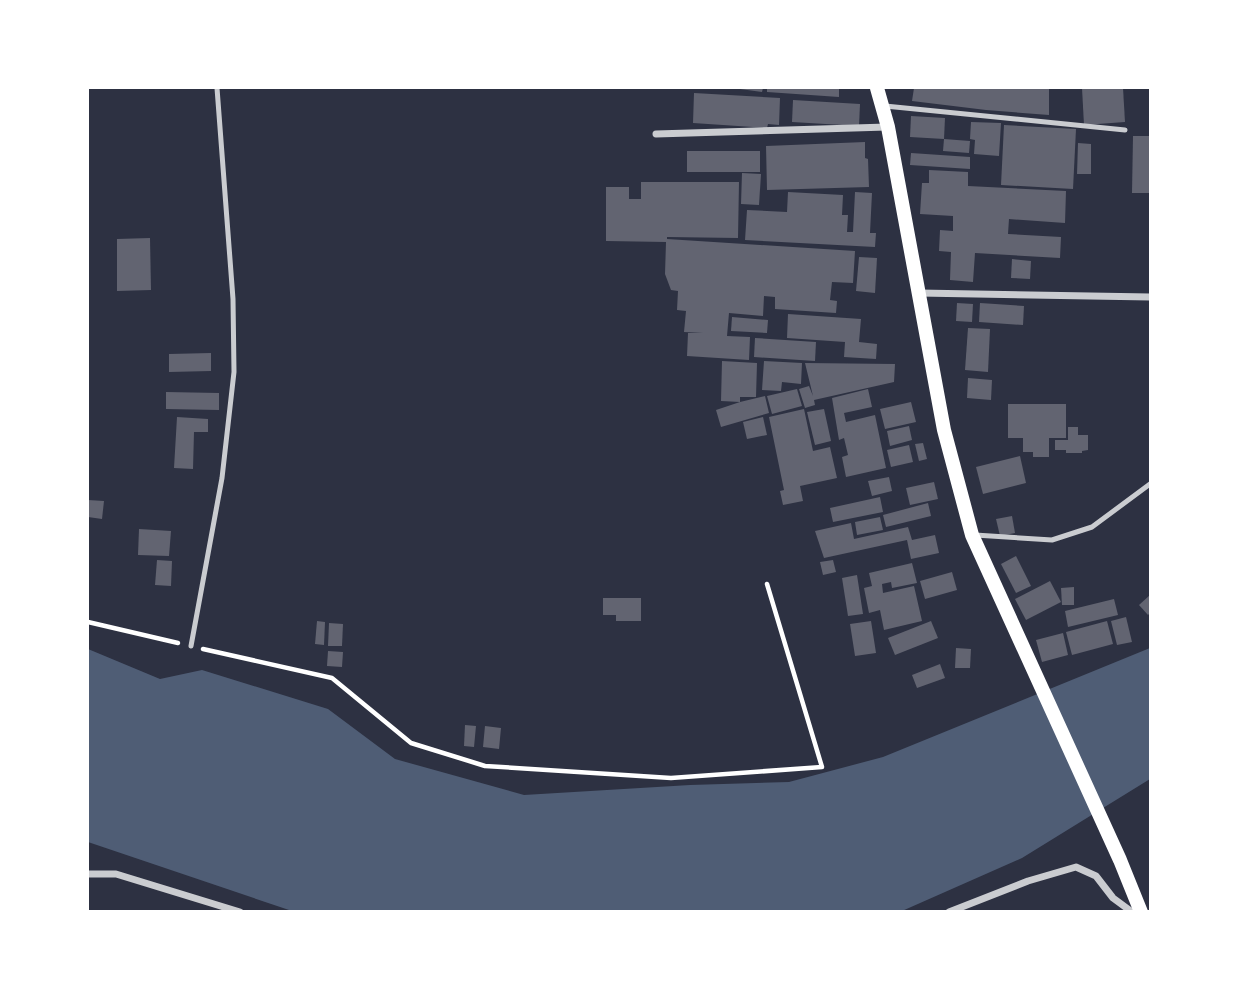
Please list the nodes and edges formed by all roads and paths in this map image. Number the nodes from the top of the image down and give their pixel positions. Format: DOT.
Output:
graph roads {
  1 [pos="217,88"];
  2 [pos="877,88"];
  3 [pos="882,106"];
  4 [pos="888,127"];
  5 [pos="1125,130"];
  6 [pos="656,134"];
  7 [pos="919,293"];
  8 [pos="1150,297"];
  9 [pos="1150,484"];
  10 [pos="972,535"];
  11 [pos="767,584"];
  12 [pos="88,622"];
  13 [pos="191,646"];
  14 [pos="88,874"];
  15 [pos="240,912"];
  16 [pos="949,912"];
  17 [pos="1132,912"];
  18 [pos="1141,912"];
  1 -- 13 [label="lane"];
  2 -- 3 [label="main road"];
  3 -- 4 [label="main road"];
  3 -- 5 [label="lane"];
  4 -- 6 [label="street"];
  4 -- 7 [label="main road"];
  7 -- 8 [label="street"];
  7 -- 10 [label="main road"];
  9 -- 10 [label="lane"];
  10 -- 18 [label="main road"];
  11 -- 13 [label="path"];
  12 -- 13 [label="path"];
  14 -- 15 [label="street"];
  16 -- 17 [label="street"];
}
